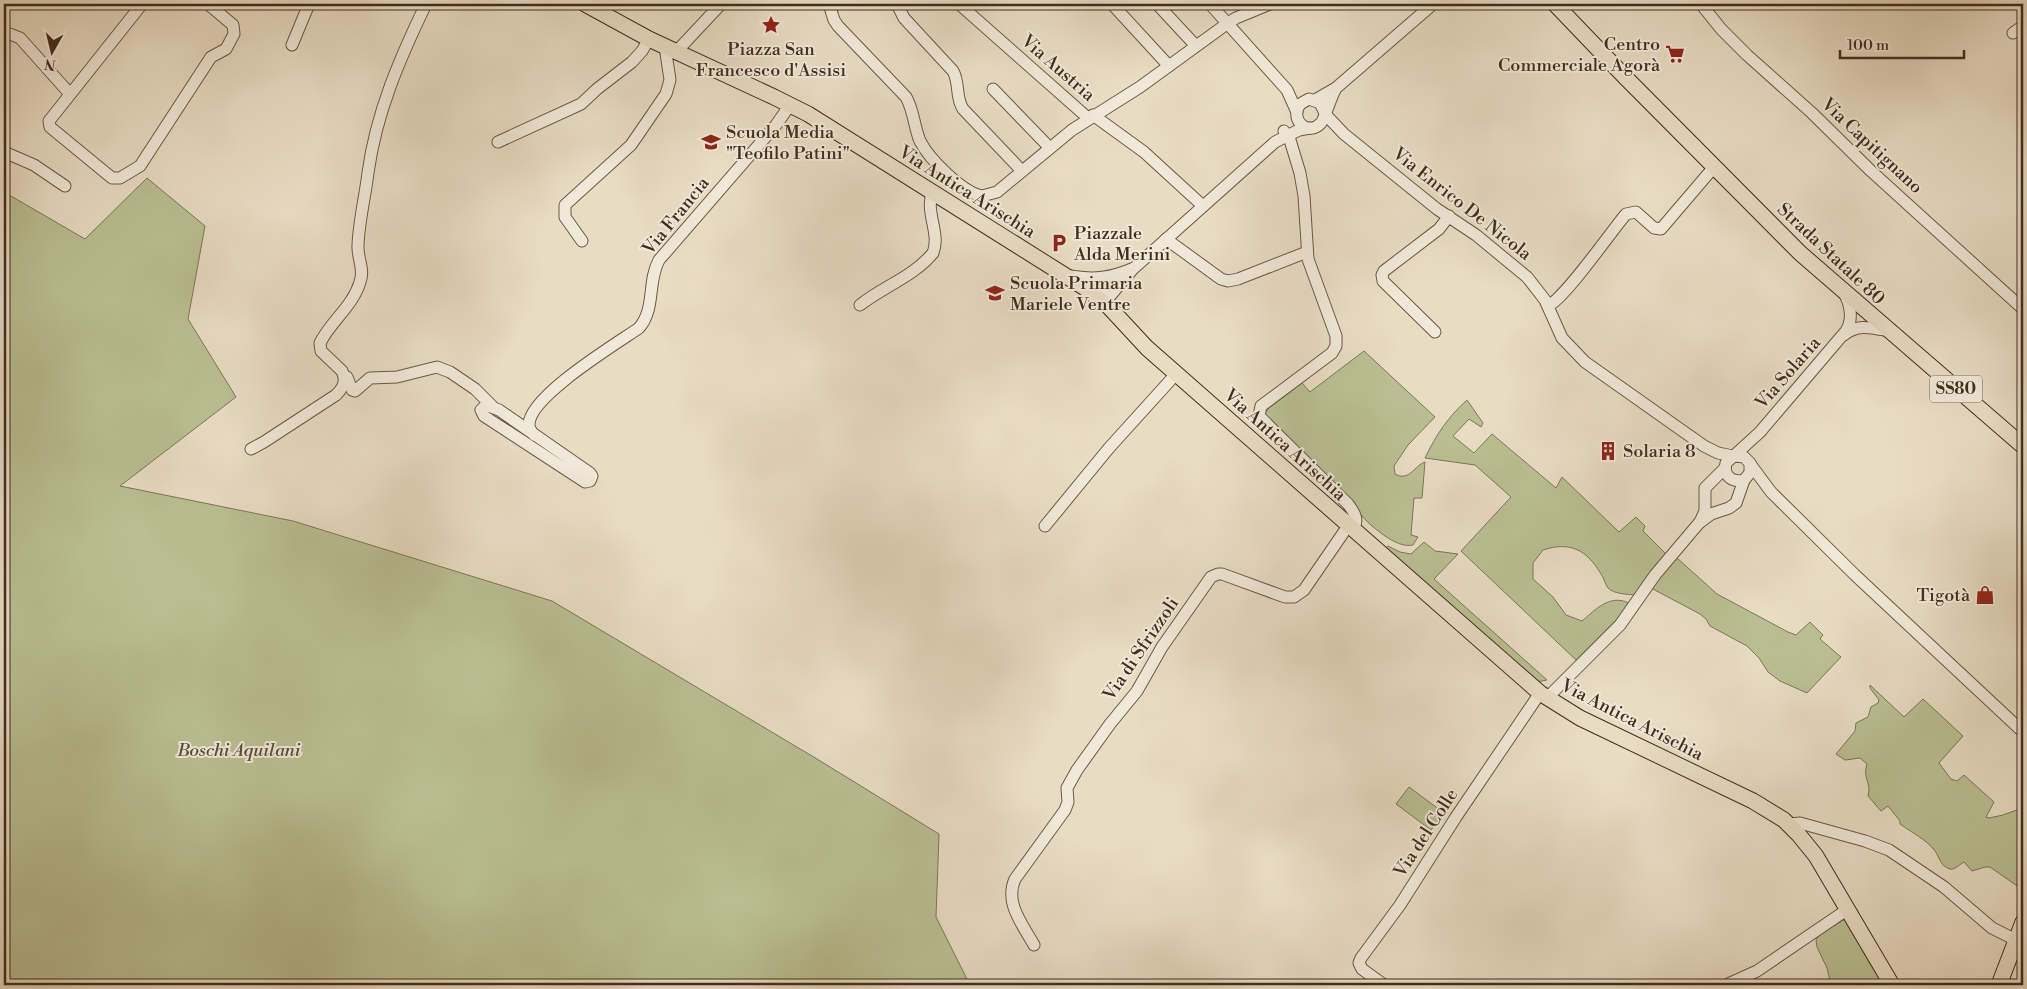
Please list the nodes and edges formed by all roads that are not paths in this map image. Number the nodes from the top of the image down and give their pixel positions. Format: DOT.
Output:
graph roads {
  1 [pos="142,4"];
  2 [pos="208,4"];
  3 [pos="309,4"];
  4 [pos="426,4"];
  5 [pos="585,4"];
  6 [pos="721,4"];
  7 [pos="830,4"];
  8 [pos="896,4"];
  9 [pos="959,4"];
  10 [pos="1112,4"];
  11 [pos="1156,4"];
  12 [pos="1210,4"];
  13 [pos="1270,4"];
  14 [pos="1433,4"];
  15 [pos="1544,4"];
  16 [pos="1555,4"];
  17 [pos="1701,4"];
  18 [pos="1228,23"];
  19 [pos="2023,26"];
  20 [pos="2013,33"];
  21 [pos="4,36"];
  22 [pos="648,39"];
  23 [pos="292,45"];
  24 [pos="1196,46"];
  25 [pos="672,50"];
  26 [pos="1169,66"];
  27 [pos="1625,77"];
  28 [pos="1336,88"];
  29 [pos="993,89"];
  30 [pos="1287,90"];
  31 [pos="70,94"];
  32 [pos="1312,99"];
  33 [pos="790,104"];
  34 [pos="1296,112"];
  35 [pos="1325,113"];
  36 [pos="1091,117"];
  37 [pos="1312,128"];
  38 [pos="1286,133"];
  39 [pos="1344,134"];
  40 [pos="498,142"];
  41 [pos="1050,148"];
  42 [pos="4,152"];
  43 [pos="1714,167"];
  44 [pos="1022,171"];
  45 [pos="958,184"];
  46 [pos="65,186"];
  47 [pos="932,192"];
  48 [pos="969,192"];
  49 [pos="953,204"];
  50 [pos="1203,206"];
  51 [pos="1449,216"];
  52 [pos="1166,239"];
  53 [pos="582,241"];
  54 [pos="1307,252"];
  55 [pos="1065,276"];
  56 [pos="1120,279"];
  57 [pos="1842,291"];
  58 [pos="1100,300"];
  59 [pos="860,305"];
  60 [pos="1548,306"];
  61 [pos="2023,310"];
  62 [pos="1120,319"];
  63 [pos="1435,332"];
  64 [pos="1889,332"];
  65 [pos="1843,336"];
  66 [pos="1176,374"];
  67 [pos="344,376"];
  68 [pos="487,407"];
  69 [pos="536,409"];
  70 [pos="508,416"];
  71 [pos="1760,432"];
  72 [pos="534,435"];
  73 [pos="1704,446"];
  74 [pos="2023,446"];
  75 [pos="251,448"];
  76 [pos="1733,456"];
  77 [pos="1750,464"];
  78 [pos="1725,468"];
  79 [pos="1745,479"];
  80 [pos="1771,492"];
  81 [pos="1704,498"];
  82 [pos="1718,511"];
  83 [pos="1699,523"];
  84 [pos="1044,526"];
  85 [pos="1350,528"];
  86 [pos="1544,696"];
  87 [pos="2023,732"];
  88 [pos="1790,824"];
  89 [pos="1848,909"];
  90 [pos="2023,922"];
  91 [pos="2016,940"];
  92 [pos="1034,945"];
  93 [pos="1384,985"];
  94 [pos="1726,985"];
  95 [pos="1892,985"];
  96 [pos="1999,985"];
  1 -- 31 [label="street"];
  2 -- 31 [label="street"];
  3 -- 23 [label="street"];
  4 -- 67 [label="street"];
  5 -- 22 [label="main road, Via Antica Arischia"];
  6 -- 25 [label="street"];
  7 -- 45 [label="street"];
  8 -- 44 [label="street"];
  9 -- 36 [label="street, Via Austria"];
  10 -- 26 [label="street"];
  11 -- 24 [label="street"];
  12 -- 18 [label="street"];
  13 -- 18 [label="street"];
  14 -- 28 [label="street"];
  15 -- 27 [label="main road, Strada Statale 80 / SS80"];
  16 -- 27 [label="main road, Strada Statale 80 / SS80"];
  17 -- 61 [label="street, Via Capitignano"];
  18 -- 24 [label="street"];
  18 -- 30 [label="street"];
  19 -- 20 [label="street"];
  21 -- 31 [label="street"];
  22 -- 25 [label="main road, Via Antica Arischia"];
  22 -- 40 [label="street"];
  24 -- 26 [label="street"];
  25 -- 33 [label="main road, Via Antica Arischia"];
  25 -- 53 [label="street"];
  26 -- 36 [label="street"];
  27 -- 43 [label="main road, Strada Statale 80 / SS80"];
  28 -- 32 [label="street"];
  28 -- 35 [label="street"];
  29 -- 41 [label="street"];
  30 -- 32 [label="street"];
  30 -- 34 [label="street"];
  32 -- 34 [label="street"];
  32 -- 35 [label="street"];
  33 -- 47 [label="main road, Via Antica Arischia"];
  33 -- 69 [label="street, Via Francia"];
  34 -- 37 [label="street"];
  34 -- 38 [label="street"];
  35 -- 37 [label="street"];
  35 -- 39 [label="street, Via Enrico De Nicola"];
  36 -- 41 [label="street"];
  36 -- 50 [label="street, Via Austria"];
  37 -- 38 [label="street"];
  37 -- 39 [label="street, Via Enrico De Nicola"];
  38 -- 50 [label="street"];
  38 -- 54 [label="street"];
  39 -- 51 [label="street, Via Enrico De Nicola"];
  41 -- 44 [label="street"];
  42 -- 46 [label="street"];
  43 -- 57 [label="main road, Strada Statale 80 / SS80"];
  43 -- 60 [label="street"];
  44 -- 48 [label="street"];
  45 -- 48 [label="street"];
  45 -- 49 [label="street"];
  47 -- 49 [label="main road, Via Antica Arischia"];
  47 -- 59 [label="street"];
  48 -- 49 [label="street"];
  49 -- 55 [label="main road, Via Antica Arischia"];
  50 -- 52 [label="street"];
  51 -- 60 [label="street, Via Enrico De Nicola"];
  51 -- 63 [label="street"];
  52 -- 54 [label="street"];
  52 -- 56 [label="street"];
  54 -- 85 [label="street"];
  55 -- 56 [label="street"];
  55 -- 58 [label="main road, Via Antica Arischia"];
  56 -- 58 [label="street"];
  56 -- 62 [label="street"];
  57 -- 64 [label="main road, Strada Statale 80 / SS80"];
  57 -- 65 [label="street, Via Solaria"];
  58 -- 62 [label="main road, Via Antica Arischia"];
  60 -- 73 [label="street, Via Enrico De Nicola"];
  62 -- 66 [label="main road, Via Antica Arischia"];
  64 -- 65 [label="street, Via Solaria"];
  64 -- 74 [label="main road, Strada Statale 80 / SS80"];
  65 -- 71 [label="street, Via Solaria"];
  66 -- 84 [label="street"];
  66 -- 85 [label="main road, Via Antica Arischia"];
  67 -- 68 [label="street"];
  67 -- 75 [label="street"];
  68 -- 70 [label="street"];
  68 -- 72 [label="street"];
  69 -- 70 [label="street, Via Francia"];
  69 -- 72 [label="street"];
  70 -- 72 [label="street"];
  71 -- 76 [label="street, Via Solaria"];
  71 -- 77 [label="street, Via Solaria"];
  73 -- 76 [label="street, Via Enrico De Nicola"];
  73 -- 78 [label="street, Via Enrico De Nicola"];
  76 -- 77 [label="street"];
  76 -- 78 [label="street"];
  77 -- 79 [label="street"];
  77 -- 80 [label="street"];
  78 -- 79 [label="street"];
  78 -- 81 [label="street"];
  79 -- 80 [label="street"];
  79 -- 82 [label="street"];
  80 -- 87 [label="street"];
  81 -- 82 [label="street"];
  81 -- 83 [label="street"];
  82 -- 83 [label="street"];
  83 -- 86 [label="street, Via del Colle"];
  85 -- 86 [label="main road, Via Antica Arischia"];
  85 -- 92 [label="street, Via di Sfrizzoli"];
  86 -- 88 [label="main road, Via Antica Arischia"];
  86 -- 93 [label="street, Via del Colle"];
  88 -- 89 [label="main road, Via Antica Arischia"];
  88 -- 91 [label="street"];
  89 -- 94 [label="street"];
  89 -- 95 [label="main road, Via Antica Arischia"];
  90 -- 91 [label="main road"];
  91 -- 96 [label="main road"];
}
